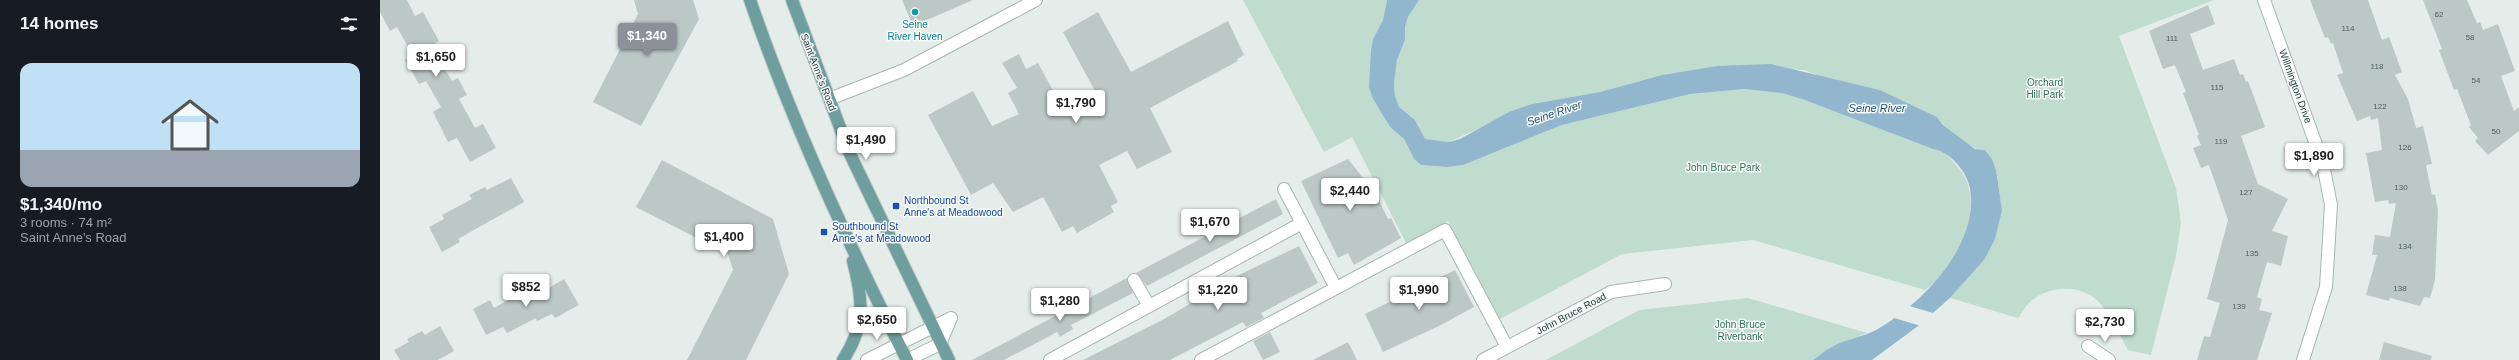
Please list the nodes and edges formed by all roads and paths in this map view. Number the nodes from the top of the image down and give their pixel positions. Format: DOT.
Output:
graph roads {
  1 [pos="750,0"];
  2 [pos="792,0"];
  3 [pos="1036,0"];
  4 [pos="2264,0"];
  5 [pos="829,99"];
  6 [pos="1284,189"];
  7 [pos="1302,223"];
  8 [pos="844,231"];
  9 [pos="1134,280"];
  10 [pos="1665,284"];
  11 [pos="1336,288"];
  12 [pos="1149,306"];
  13 [pos="931,326"];
  14 [pos="898,343"];
  15 [pos="940,344"];
  16 [pos="2088,346"];
  17 [pos="1507,347"];
  18 [pos="843,360"];
  19 [pos="867,360"];
  20 [pos="907,360"];
  21 [pos="949,360"];
  22 [pos="1050,360"];
  23 [pos="1201,360"];
  24 [pos="1484,360"];
  25 [pos="2109,360"];
  26 [pos="2303,360"];
  1 -- 8 [label="main road"];
  2 -- 5 [label="main road, Saint Anne's Road"];
  3 -- 5 [label="street"];
  4 -- 26 [label="street, Willmington Drive"];
  5 -- 13 [label="main road, Saint Anne's Road"];
  6 -- 7 [label="street"];
  7 -- 11 [label="street"];
  7 -- 12 [label="street"];
  8 -- 14 [label="main road"];
  8 -- 18 [label="main road"];
  9 -- 12 [label="street"];
  10 -- 17 [label="street, John Bruce Road"];
  11 -- 17 [label="street"];
  11 -- 23 [label="street"];
  12 -- 22 [label="street"];
  13 -- 14 [label="street"];
  13 -- 15 [label="main road, Saint Anne's Road"];
  13 -- 15 [label="street"];
  14 -- 19 [label="street"];
  14 -- 20 [label="main road"];
  15 -- 20 [label="street"];
  15 -- 21 [label="main road, Saint Anne's Road"];
  16 -- 25 [label="street"];
  17 -- 24 [label="street, John Bruce Road"];
}
